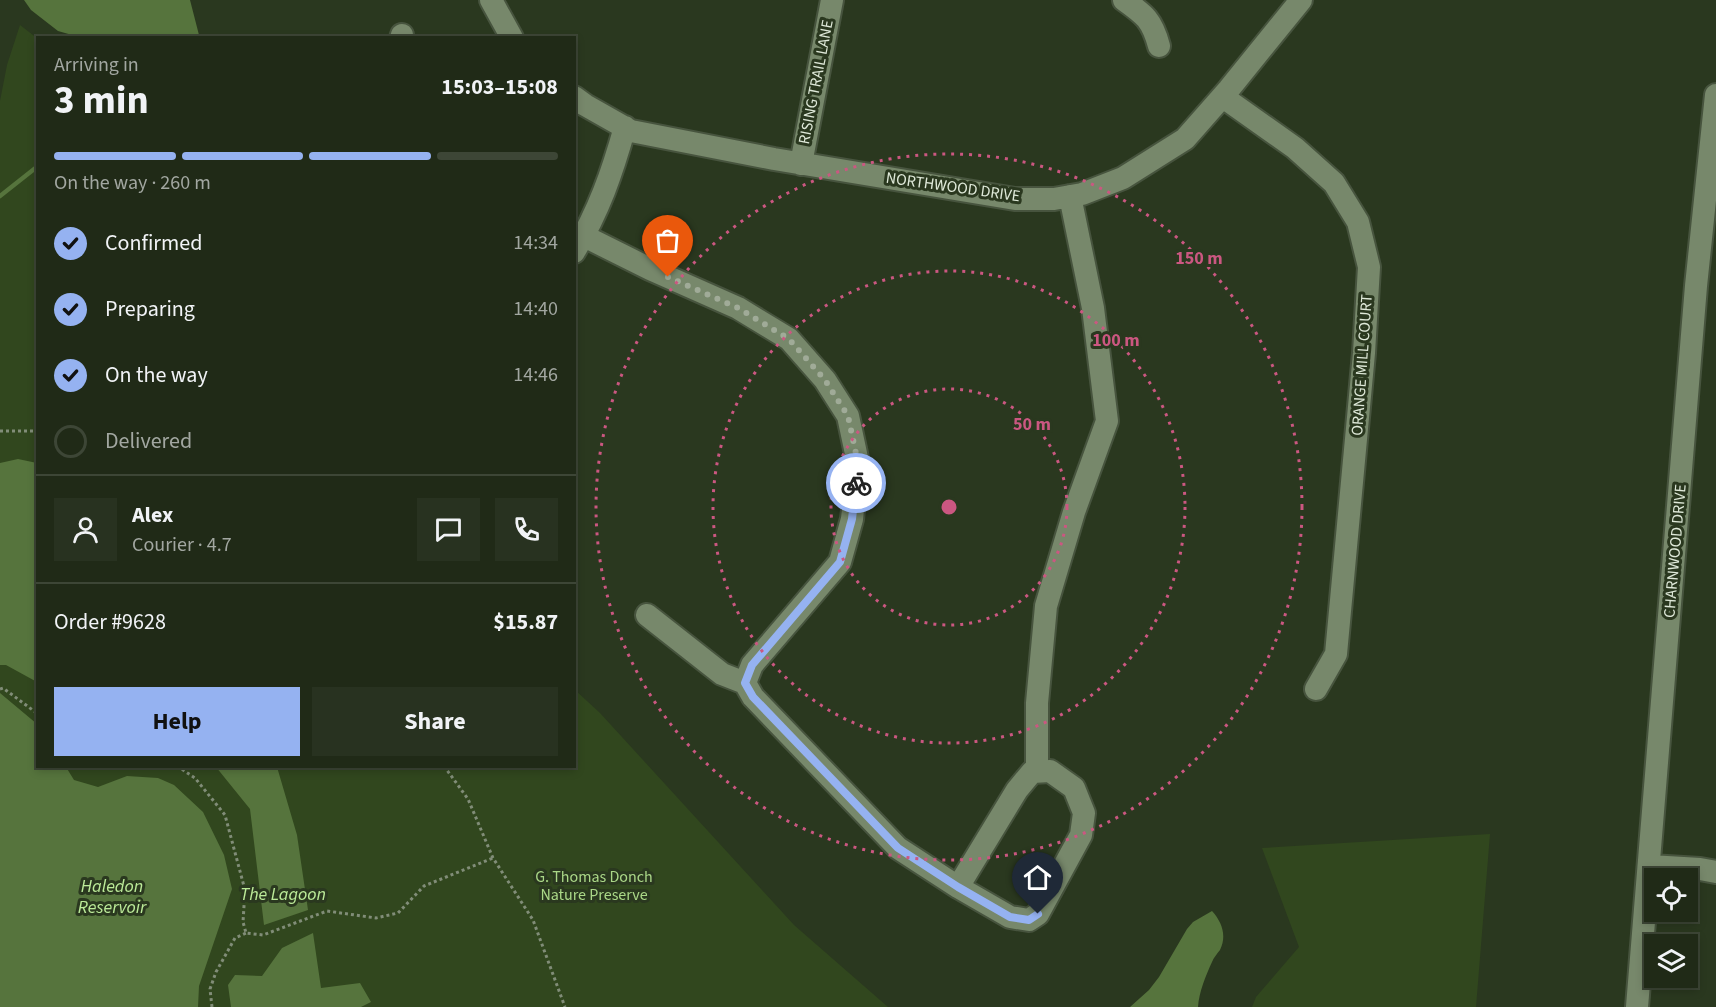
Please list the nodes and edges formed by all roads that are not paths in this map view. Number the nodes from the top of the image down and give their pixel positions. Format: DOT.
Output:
graph roads {
  1 [pos="491,0"];
  2 [pos="832,0"];
  3 [pos="1124,0"];
  4 [pos="1301,0"];
  5 [pos="511,36"];
  6 [pos="1159,46"];
  7 [pos="1716,95"];
  8 [pos="1222,96"];
  9 [pos="576,98"];
  10 [pos="625,127"];
  11 [pos="1714,145"];
  12 [pos="801,164"];
  13 [pos="1070,196"];
  14 [pos="579,244"];
  15 [pos="647,615"];
  16 [pos="745,683"];
  17 [pos="1316,689"];
  18 [pos="1037,771"];
  19 [pos="1650,866"];
  20 [pos="1716,872"];
  21 [pos="958,887"];
  22 [pos="1637,1007"];
  1 -- 5 [label="street"];
  2 -- 12 [label="street, RISING TRAIL LANE"];
  3 -- 6 [label="street"];
  4 -- 8 [label="street, NORTHWOOD DRIVE"];
  7 -- 11 [label="street, CHARNWOOD DRIVE"];
  8 -- 13 [label="street, NORTHWOOD DRIVE"];
  8 -- 17 [label="street, ORANGE MILL COURT"];
  9 -- 10 [label="street, NORTHWOOD DRIVE"];
  10 -- 12 [label="street, NORTHWOOD DRIVE"];
  10 -- 14 [label="street"];
  11 -- 19 [label="street, CHARNWOOD DRIVE"];
  12 -- 13 [label="street, NORTHWOOD DRIVE"];
  13 -- 18 [label="street"];
  14 -- 16 [label="street"];
  15 -- 16 [label="street"];
  16 -- 21 [label="street"];
  18 -- 21 [label="street"];
  18 -- 21 [label="street"];
  19 -- 20 [label="street"];
  19 -- 22 [label="street, CHARNWOOD DRIVE"];
}
